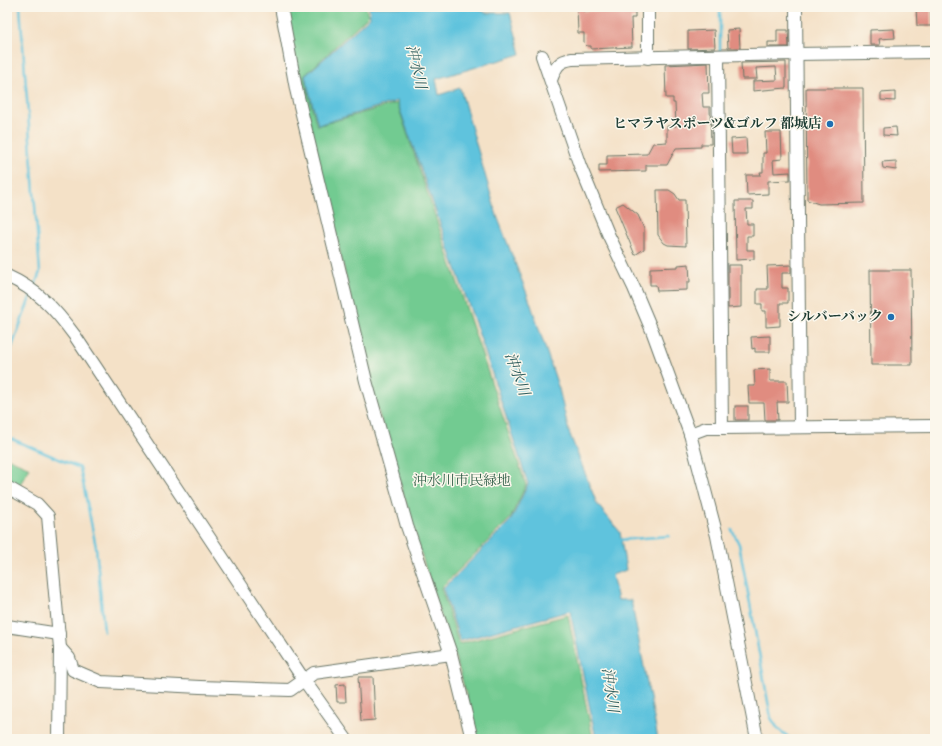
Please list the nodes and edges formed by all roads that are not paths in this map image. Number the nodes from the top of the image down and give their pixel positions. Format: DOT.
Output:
graph roads {
  1 [pos="281,7"];
  2 [pos="648,7"];
  3 [pos="796,7"];
  4 [pos="935,52"];
  5 [pos="796,54"];
  6 [pos="542,56"];
  7 [pos="718,56"];
  8 [pos="648,58"];
  9 [pos="551,80"];
  10 [pos="7,276"];
  11 [pos="935,426"];
  12 [pos="800,427"];
  13 [pos="722,428"];
  14 [pos="690,434"];
  15 [pos="7,487"];
  16 [pos="7,626"];
  17 [pos="59,634"];
  18 [pos="60,648"];
  19 [pos="451,654"];
  20 [pos="304,680"];
  21 [pos="59,739"];
  22 [pos="346,739"];
  23 [pos="472,739"];
  24 [pos="757,739"];
  1 -- 19 [label="street"];
  2 -- 8 [label="street"];
  3 -- 5 [label="street"];
  4 -- 5 [label="street"];
  5 -- 7 [label="street"];
  5 -- 12 [label="street"];
  6 -- 9 [label="street"];
  7 -- 8 [label="street"];
  7 -- 13 [label="street"];
  8 -- 9 [label="street"];
  9 -- 14 [label="street"];
  10 -- 20 [label="street"];
  11 -- 12 [label="street"];
  12 -- 13 [label="street"];
  13 -- 14 [label="street"];
  14 -- 24 [label="street"];
  15 -- 17 [label="street"];
  16 -- 17 [label="street"];
  17 -- 18 [label="street"];
  18 -- 20 [label="street"];
  18 -- 21 [label="street"];
  19 -- 20 [label="street"];
  19 -- 23 [label="street"];
  20 -- 22 [label="street"];
}
